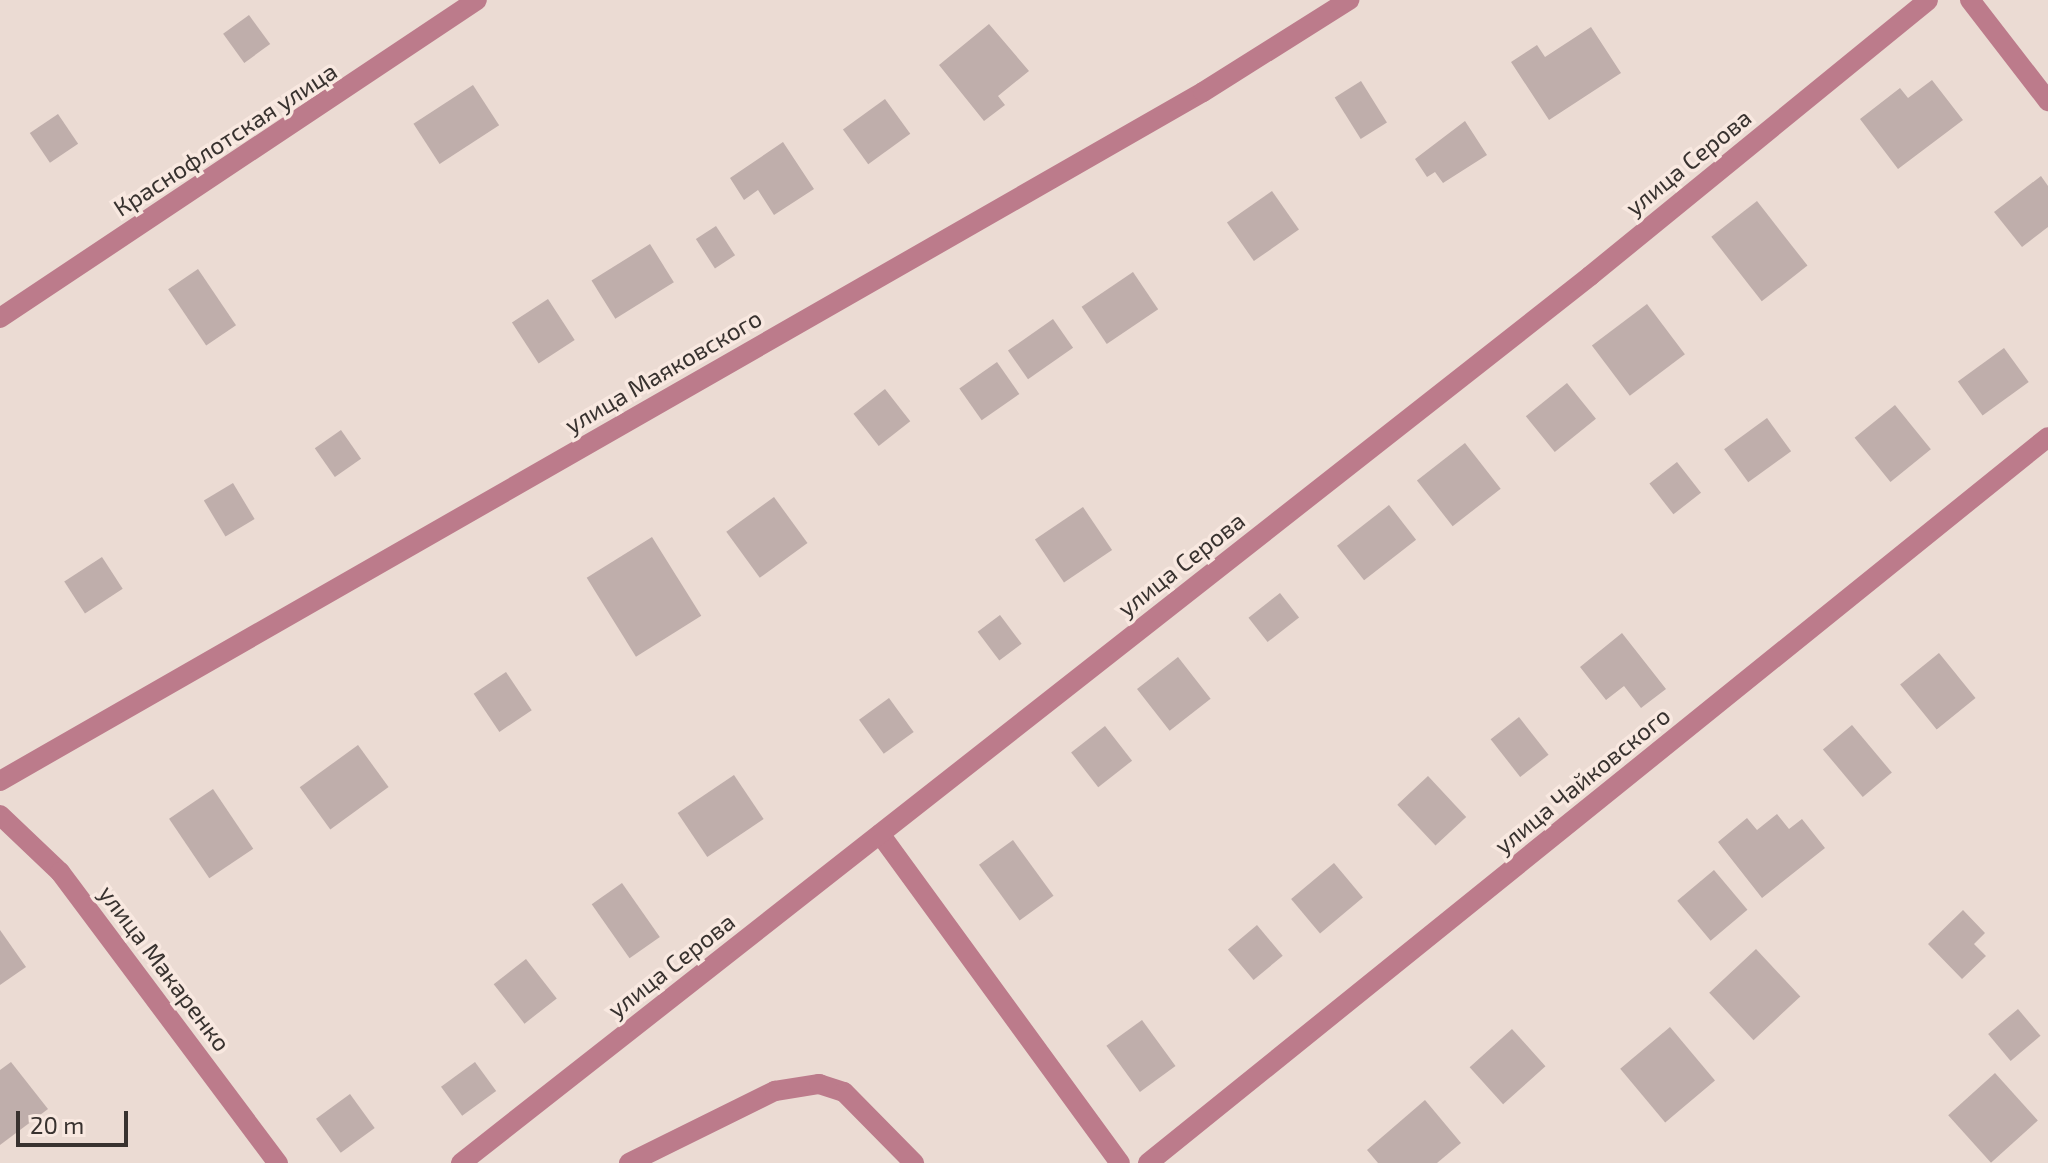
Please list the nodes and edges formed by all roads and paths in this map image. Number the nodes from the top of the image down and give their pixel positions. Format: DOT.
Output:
graph roads {
  1 [pos="477,0"];
  2 [pos="1349,0"];
  3 [pos="1928,0"];
  4 [pos="1970,0"];
  5 [pos="2048,101"];
  6 [pos="0,318"];
  7 [pos="2048,437"];
  8 [pos="0,781"];
  9 [pos="0,815"];
  10 [pos="880,834"];
  11 [pos="278,1163"];
  12 [pos="461,1163"];
  13 [pos="629,1163"];
  14 [pos="914,1163"];
  15 [pos="1120,1163"];
  16 [pos="1148,1163"];
  1 -- 6 [label="street, Краснофлотская улица"];
  2 -- 8 [label="street, улица Маяковского"];
  3 -- 10 [label="street, улица Серова"];
  4 -- 5 [label="street"];
  7 -- 16 [label="street, улица Чайковского"];
  9 -- 11 [label="street, улица Макаренко"];
  10 -- 12 [label="street, улица Серова"];
  10 -- 15 [label="street"];
  13 -- 14 [label="street"];
}
